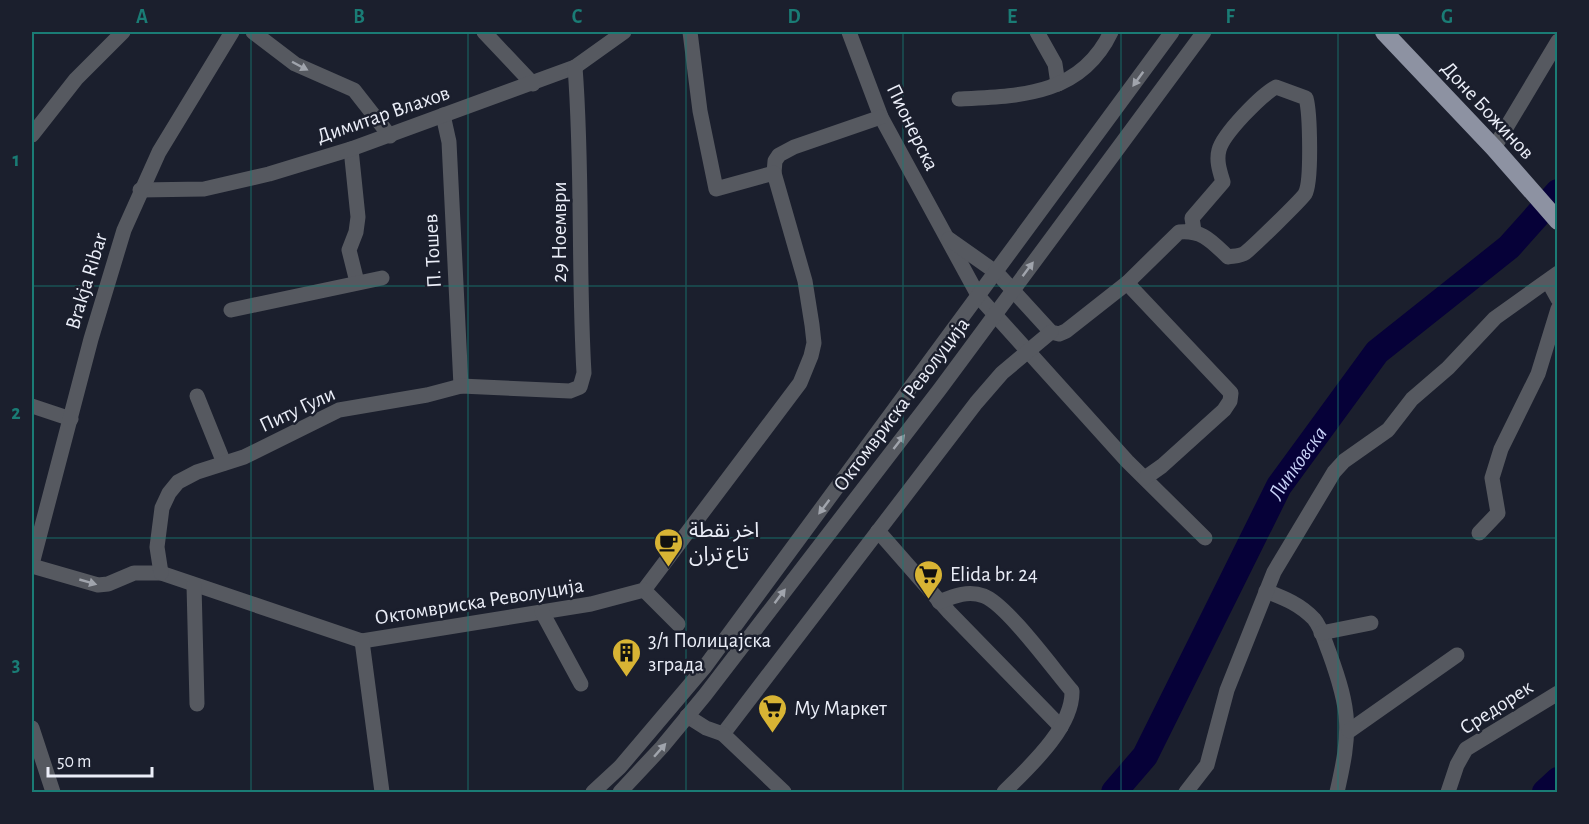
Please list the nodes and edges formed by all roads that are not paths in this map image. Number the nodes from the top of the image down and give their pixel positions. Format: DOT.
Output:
graph roads {
  1 [pos="123,32"];
  2 [pos="232,32"];
  3 [pos="253,32"];
  4 [pos="484,32"];
  5 [pos="624,32"];
  6 [pos="690,32"];
  7 [pos="849,32"];
  8 [pos="1037,32"];
  9 [pos="1112,32"];
  10 [pos="1172,32"];
  11 [pos="1204,32"];
  12 [pos="1384,32"];
  13 [pos="1557,41"];
  14 [pos="575,67"];
  15 [pos="533,84"];
  16 [pos="1058,84"];
  17 [pos="959,99"];
  18 [pos="442,115"];
  19 [pos="881,117"];
  20 [pos="32,135"];
  21 [pos="390,136"];
  22 [pos="1494,148"];
  23 [pos="351,149"];
  24 [pos="774,173"];
  25 [pos="140,190"];
  26 [pos="1557,221"];
  27 [pos="1194,231"];
  28 [pos="947,238"];
  29 [pos="997,273"];
  30 [pos="1553,277"];
  31 [pos="382,278"];
  32 [pos="357,282"];
  33 [pos="1127,283"];
  34 [pos="1013,289"];
  35 [pos="979,297"];
  36 [pos="1557,299"];
  37 [pos="231,310"];
  38 [pos="994,314"];
  39 [pos="1557,315"];
  40 [pos="1051,332"];
  41 [pos="1027,352"];
  42 [pos="461,386"];
  43 [pos="570,391"];
  44 [pos="197,396"];
  45 [pos="32,406"];
  46 [pos="71,419"];
  47 [pos="224,462"];
  48 [pos="1145,477"];
  49 [pos="878,531"];
  50 [pos="1479,533"];
  51 [pos="1205,538"];
  52 [pos="34,542"];
  53 [pos="32,565"];
  54 [pos="161,573"];
  55 [pos="194,585"];
  56 [pos="644,590"];
  57 [pos="1266,591"];
  58 [pos="939,602"];
  59 [pos="542,612"];
  60 [pos="1371,623"];
  61 [pos="678,624"];
  62 [pos="1321,633"];
  63 [pos="362,641"];
  64 [pos="1457,655"];
  65 [pos="581,684"];
  66 [pos="1557,693"];
  67 [pos="197,705"];
  68 [pos="687,716"];
  69 [pos="1061,727"];
  70 [pos="32,728"];
  71 [pos="1349,731"];
  72 [pos="723,734"];
  73 [pos="52,792"];
  74 [pos="382,792"];
  75 [pos="593,792"];
  76 [pos="620,792"];
  77 [pos="784,792"];
  78 [pos="1004,792"];
  79 [pos="1186,792"];
  80 [pos="1337,792"];
  81 [pos="1448,792"];
  1 -- 20 [label="street"];
  2 -- 25 [label="street, Brakja Ribar"];
  3 -- 21 [label="street, one-way"];
  4 -- 15 [label="street"];
  5 -- 14 [label="street, Димитар Влахов"];
  6 -- 24 [label="street"];
  7 -- 19 [label="street, Пионерска"];
  8 -- 16 [label="street"];
  9 -- 16 [label="street"];
  10 -- 29 [label="street, Октомвриска Револуција, one-way"];
  34 -- 11 [label="street, Октомвриска Револуција, one-way"];
  12 -- 22 [label="main road, Доне Божинов"];
  13 -- 22 [label="street"];
  14 -- 15 [label="street, Димитар Влахов"];
  14 -- 43 [label="street, 29 Ноември"];
  15 -- 18 [label="street, Димитар Влахов"];
  16 -- 17 [label="street"];
  18 -- 21 [label="street, Димитар Влахов"];
  18 -- 42 [label="street, П. Тошев"];
  19 -- 24 [label="street"];
  19 -- 28 [label="street, Пионерска"];
  21 -- 23 [label="street, Димитар Влахов"];
  22 -- 26 [label="main road, Доне Божинов"];
  23 -- 25 [label="street, Димитар Влахов"];
  23 -- 32 [label="street"];
  24 -- 56 [label="street"];
  25 -- 46 [label="street, Brakja Ribar"];
  27 -- 27 [label="street"];
  27 -- 33 [label="street"];
  28 -- 29 [label="street, Пионерска"];
  28 -- 35 [label="street, Пионерска"];
  29 -- 34 [label="street, Пионерска"];
  29 -- 35 [label="street, Октомвриска Револуција"];
  30 -- 36 [label="street"];
  30 -- 57 [label="street"];
  31 -- 32 [label="street"];
  32 -- 37 [label="street"];
  33 -- 40 [label="street"];
  33 -- 48 [label="street"];
  34 -- 38 [label="street, Октомвриска Револуција"];
  34 -- 40 [label="street, Пионерска"];
  35 -- 38 [label="street, Пионерска"];
  35 -- 75 [label="street, Октомвриска Револуција, one-way"];
  38 -- 41 [label="street, Пионерска"];
  68 -- 38 [label="street, Октомвриска Револуција, one-way"];
  39 -- 50 [label="street"];
  40 -- 41 [label="street"];
  41 -- 48 [label="street, Пионерска"];
  41 -- 49 [label="street"];
  42 -- 43 [label="street, Питу Гули"];
  42 -- 47 [label="street, Питу Гули"];
  44 -- 47 [label="street"];
  45 -- 46 [label="street"];
  46 -- 52 [label="street, Brakja Ribar"];
  47 -- 54 [label="street, Питу Гули"];
  48 -- 51 [label="street, Пионерска"];
  49 -- 58 [label="street"];
  49 -- 72 [label="street"];
  52 -- 53 [label="street, Brakja Ribar"];
  53 -- 54 [label="street, one-way"];
  54 -- 55 [label="street, Октомвриска Револуција"];
  55 -- 63 [label="street, Октомвриска Револуција"];
  55 -- 67 [label="street"];
  56 -- 59 [label="street, Октомвриска Револуција"];
  56 -- 61 [label="street"];
  57 -- 62 [label="street"];
  57 -- 79 [label="street"];
  58 -- 69 [label="street"];
  58 -- 69 [label="street"];
  59 -- 63 [label="street, Октомвриска Револуција"];
  59 -- 65 [label="street"];
  60 -- 62 [label="street"];
  62 -- 71 [label="street"];
  63 -- 74 [label="street"];
  64 -- 71 [label="street"];
  66 -- 81 [label="street, Средорек"];
  68 -- 72 [label="street"];
  76 -- 68 [label="street, Октомвриска Револуција, one-way"];
  69 -- 78 [label="street"];
  70 -- 73 [label="street"];
  71 -- 80 [label="street"];
  72 -- 77 [label="street"];
}
